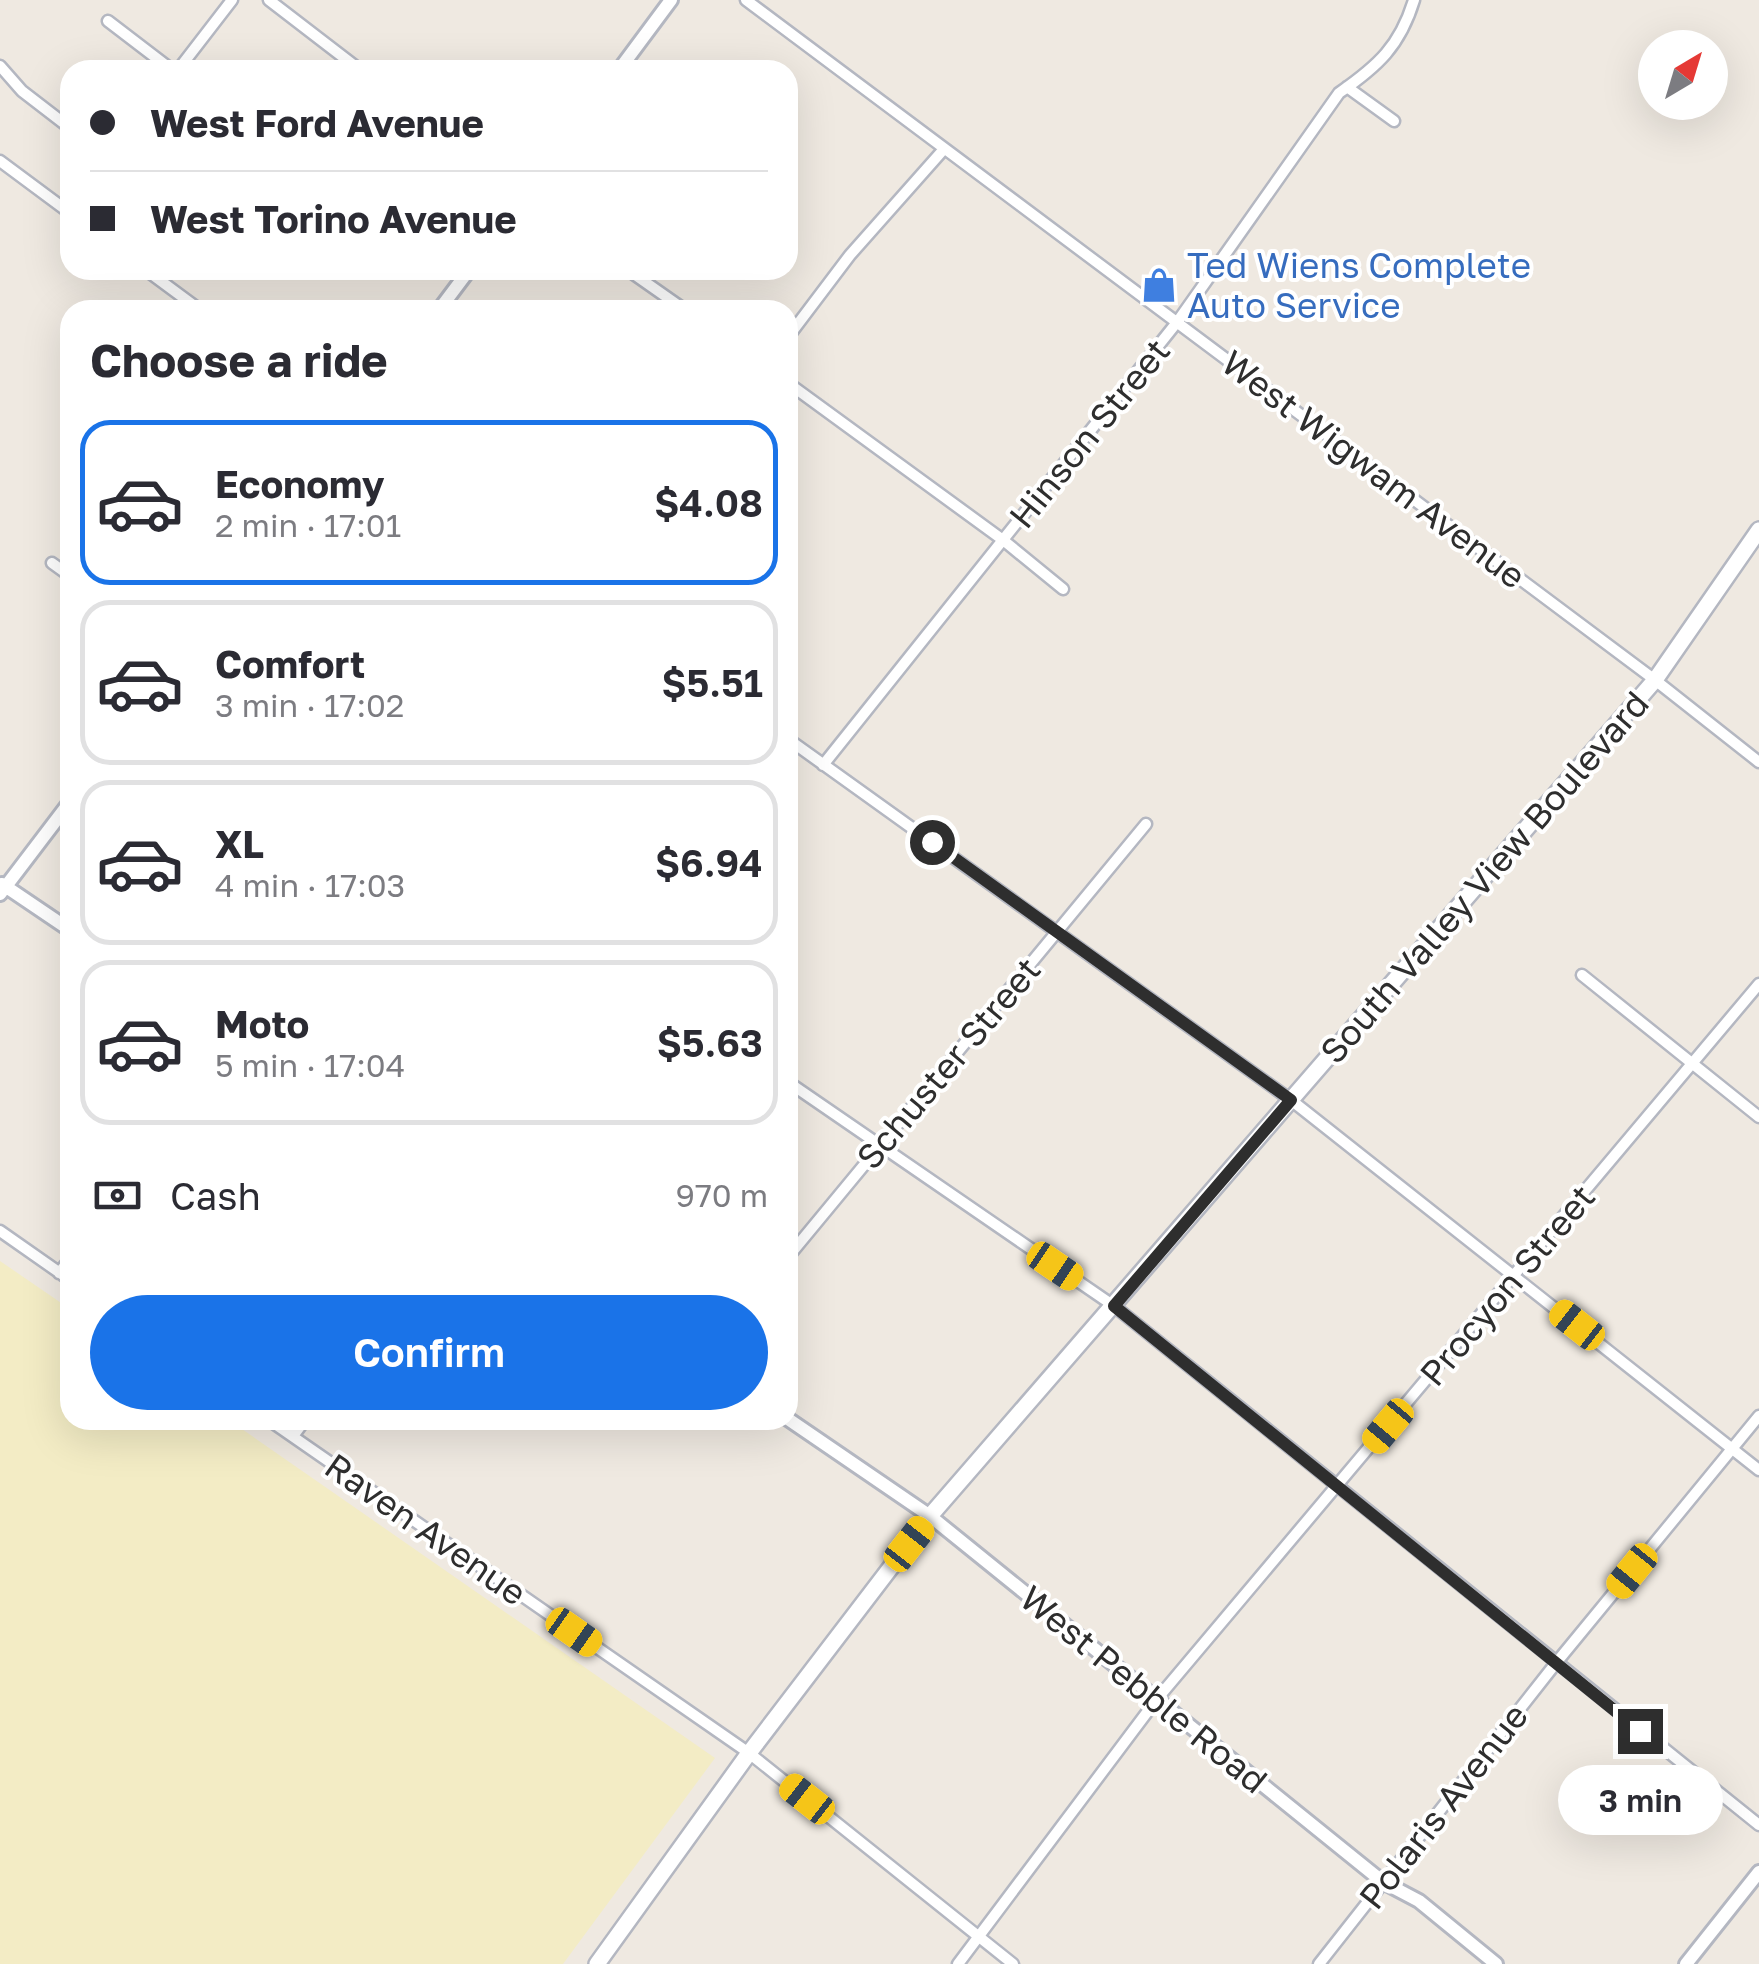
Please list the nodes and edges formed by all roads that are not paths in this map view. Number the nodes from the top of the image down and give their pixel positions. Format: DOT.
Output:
graph roads {
  1 [pos="232,0"];
  2 [pos="268,0"];
  3 [pos="671,0"];
  4 [pos="746,0"];
  5 [pos="1414,0"];
  6 [pos="108,21"];
  7 [pos="161,60"];
  8 [pos="183,60"];
  9 [pos="347,60"];
  10 [pos="626,60"];
  11 [pos="0,66"];
  12 [pos="1347,87"];
  13 [pos="60,120"];
  14 [pos="1394,121"];
  15 [pos="944,149"];
  16 [pos="0,160"];
  17 [pos="60,205"];
  18 [pos="160,280"];
  19 [pos="461,280"];
  20 [pos="642,280"];
  21 [pos="186,300"];
  22 [pos="446,300"];
  23 [pos="671,300"];
  24 [pos="1178,321"];
  25 [pos="798,324"];
  26 [pos="798,390"];
  27 [pos="1759,530"];
  28 [pos="1002,540"];
  29 [pos="52,563"];
  30 [pos="60,569"];
  31 [pos="1063,589"];
  32 [pos="1655,680"];
  33 [pos="798,746"];
  34 [pos="1759,762"];
  35 [pos="823,765"];
  36 [pos="60,815"];
  37 [pos="1146,824"];
  38 [pos="2,888"];
  39 [pos="60,924"];
  40 [pos="1058,930"];
  41 [pos="1582,975"];
  42 [pos="1759,984"];
  43 [pos="1692,1063"];
  44 [pos="798,1089"];
  45 [pos="1291,1100"];
  46 [pos="1759,1118"];
  47 [pos="879,1146"];
  48 [pos="0,1231"];
  49 [pos="798,1244"];
  50 [pos="59,1273"];
  51 [pos="1515,1276"];
  52 [pos="1114,1306"];
  53 [pos="1759,1416"];
  54 [pos="798,1426"];
  55 [pos="284,1430"];
  56 [pos="298,1430"];
  57 [pos="293,1436"];
  58 [pos="1732,1448"];
  59 [pos="1759,1470"];
  60 [pos="1337,1486"];
  61 [pos="930,1516"];
  62 [pos="1556,1663"];
  63 [pos="1157,1699"];
  64 [pos="749,1753"];
  65 [pos="1759,1825"];
  66 [pos="1759,1872"];
  67 [pos="1383,1882"];
  68 [pos="978,1935"];
  69 [pos="598,1964"];
  70 [pos="958,1964"];
  71 [pos="1013,1964"];
  72 [pos="1318,1964"];
  73 [pos="1496,1964"];
  74 [pos="1686,1964"];
  1 -- 8 [label="street"];
  2 -- 9 [label="street"];
  3 -- 10 [label="street"];
  4 -- 15 [label="street, West Wigwam Avenue"];
  5 -- 12 [label="street, Hinson Street"];
  6 -- 7 [label="street"];
  11 -- 13 [label="street"];
  12 -- 14 [label="street"];
  12 -- 24 [label="street, Hinson Street"];
  15 -- 24 [label="street, West Wigwam Avenue"];
  15 -- 25 [label="street"];
  16 -- 17 [label="street"];
  18 -- 21 [label="street"];
  19 -- 22 [label="street"];
  20 -- 23 [label="street"];
  24 -- 28 [label="street, Hinson Street"];
  24 -- 32 [label="street, West Wigwam Avenue"];
  26 -- 28 [label="street"];
  27 -- 32 [label="main road, South Valley View Boulevard"];
  28 -- 31 [label="street"];
  28 -- 35 [label="street, Hinson Street"];
  29 -- 30 [label="street"];
  32 -- 34 [label="street, West Wigwam Avenue"];
  32 -- 45 [label="main road, South Valley View Boulevard"];
  33 -- 35 [label="street"];
  35 -- 40 [label="street"];
  36 -- 38 [label="street"];
  37 -- 40 [label="street, Schuster Street"];
  38 -- 39 [label="street"];
  40 -- 45 [label="street"];
  40 -- 47 [label="street, Schuster Street"];
  41 -- 43 [label="street"];
  42 -- 43 [label="street, Procyon Street"];
  43 -- 46 [label="street"];
  43 -- 51 [label="street, Procyon Street"];
  44 -- 47 [label="street"];
  45 -- 51 [label="street"];
  45 -- 52 [label="main road, South Valley View Boulevard"];
  47 -- 49 [label="street, Schuster Street"];
  47 -- 52 [label="street"];
  48 -- 50 [label="street"];
  51 -- 58 [label="street"];
  51 -- 60 [label="street, Procyon Street"];
  52 -- 60 [label="street"];
  52 -- 61 [label="main road, South Valley View Boulevard"];
  53 -- 58 [label="street, Polaris Avenue"];
  54 -- 61 [label="street, West Pebble Road"];
  55 -- 57 [label="street, Raven Avenue"];
  56 -- 57 [label="street"];
  57 -- 64 [label="street, Raven Avenue"];
  58 -- 59 [label="street"];
  58 -- 62 [label="street, Polaris Avenue"];
  60 -- 62 [label="street"];
  60 -- 63 [label="street, Procyon Street"];
  61 -- 63 [label="street, West Pebble Road"];
  61 -- 64 [label="main road, South Valley View Boulevard"];
  62 -- 65 [label="street"];
  62 -- 67 [label="street, Polaris Avenue"];
  63 -- 67 [label="street, West Pebble Road"];
  63 -- 68 [label="street, Procyon Street"];
  64 -- 68 [label="street, Raven Avenue"];
  64 -- 69 [label="main road, South Valley View Boulevard"];
  66 -- 74 [label="street"];
  67 -- 72 [label="street, Polaris Avenue"];
  67 -- 73 [label="street, West Pebble Road"];
  68 -- 70 [label="street, Procyon Street"];
  68 -- 71 [label="street, Raven Avenue"];
}
